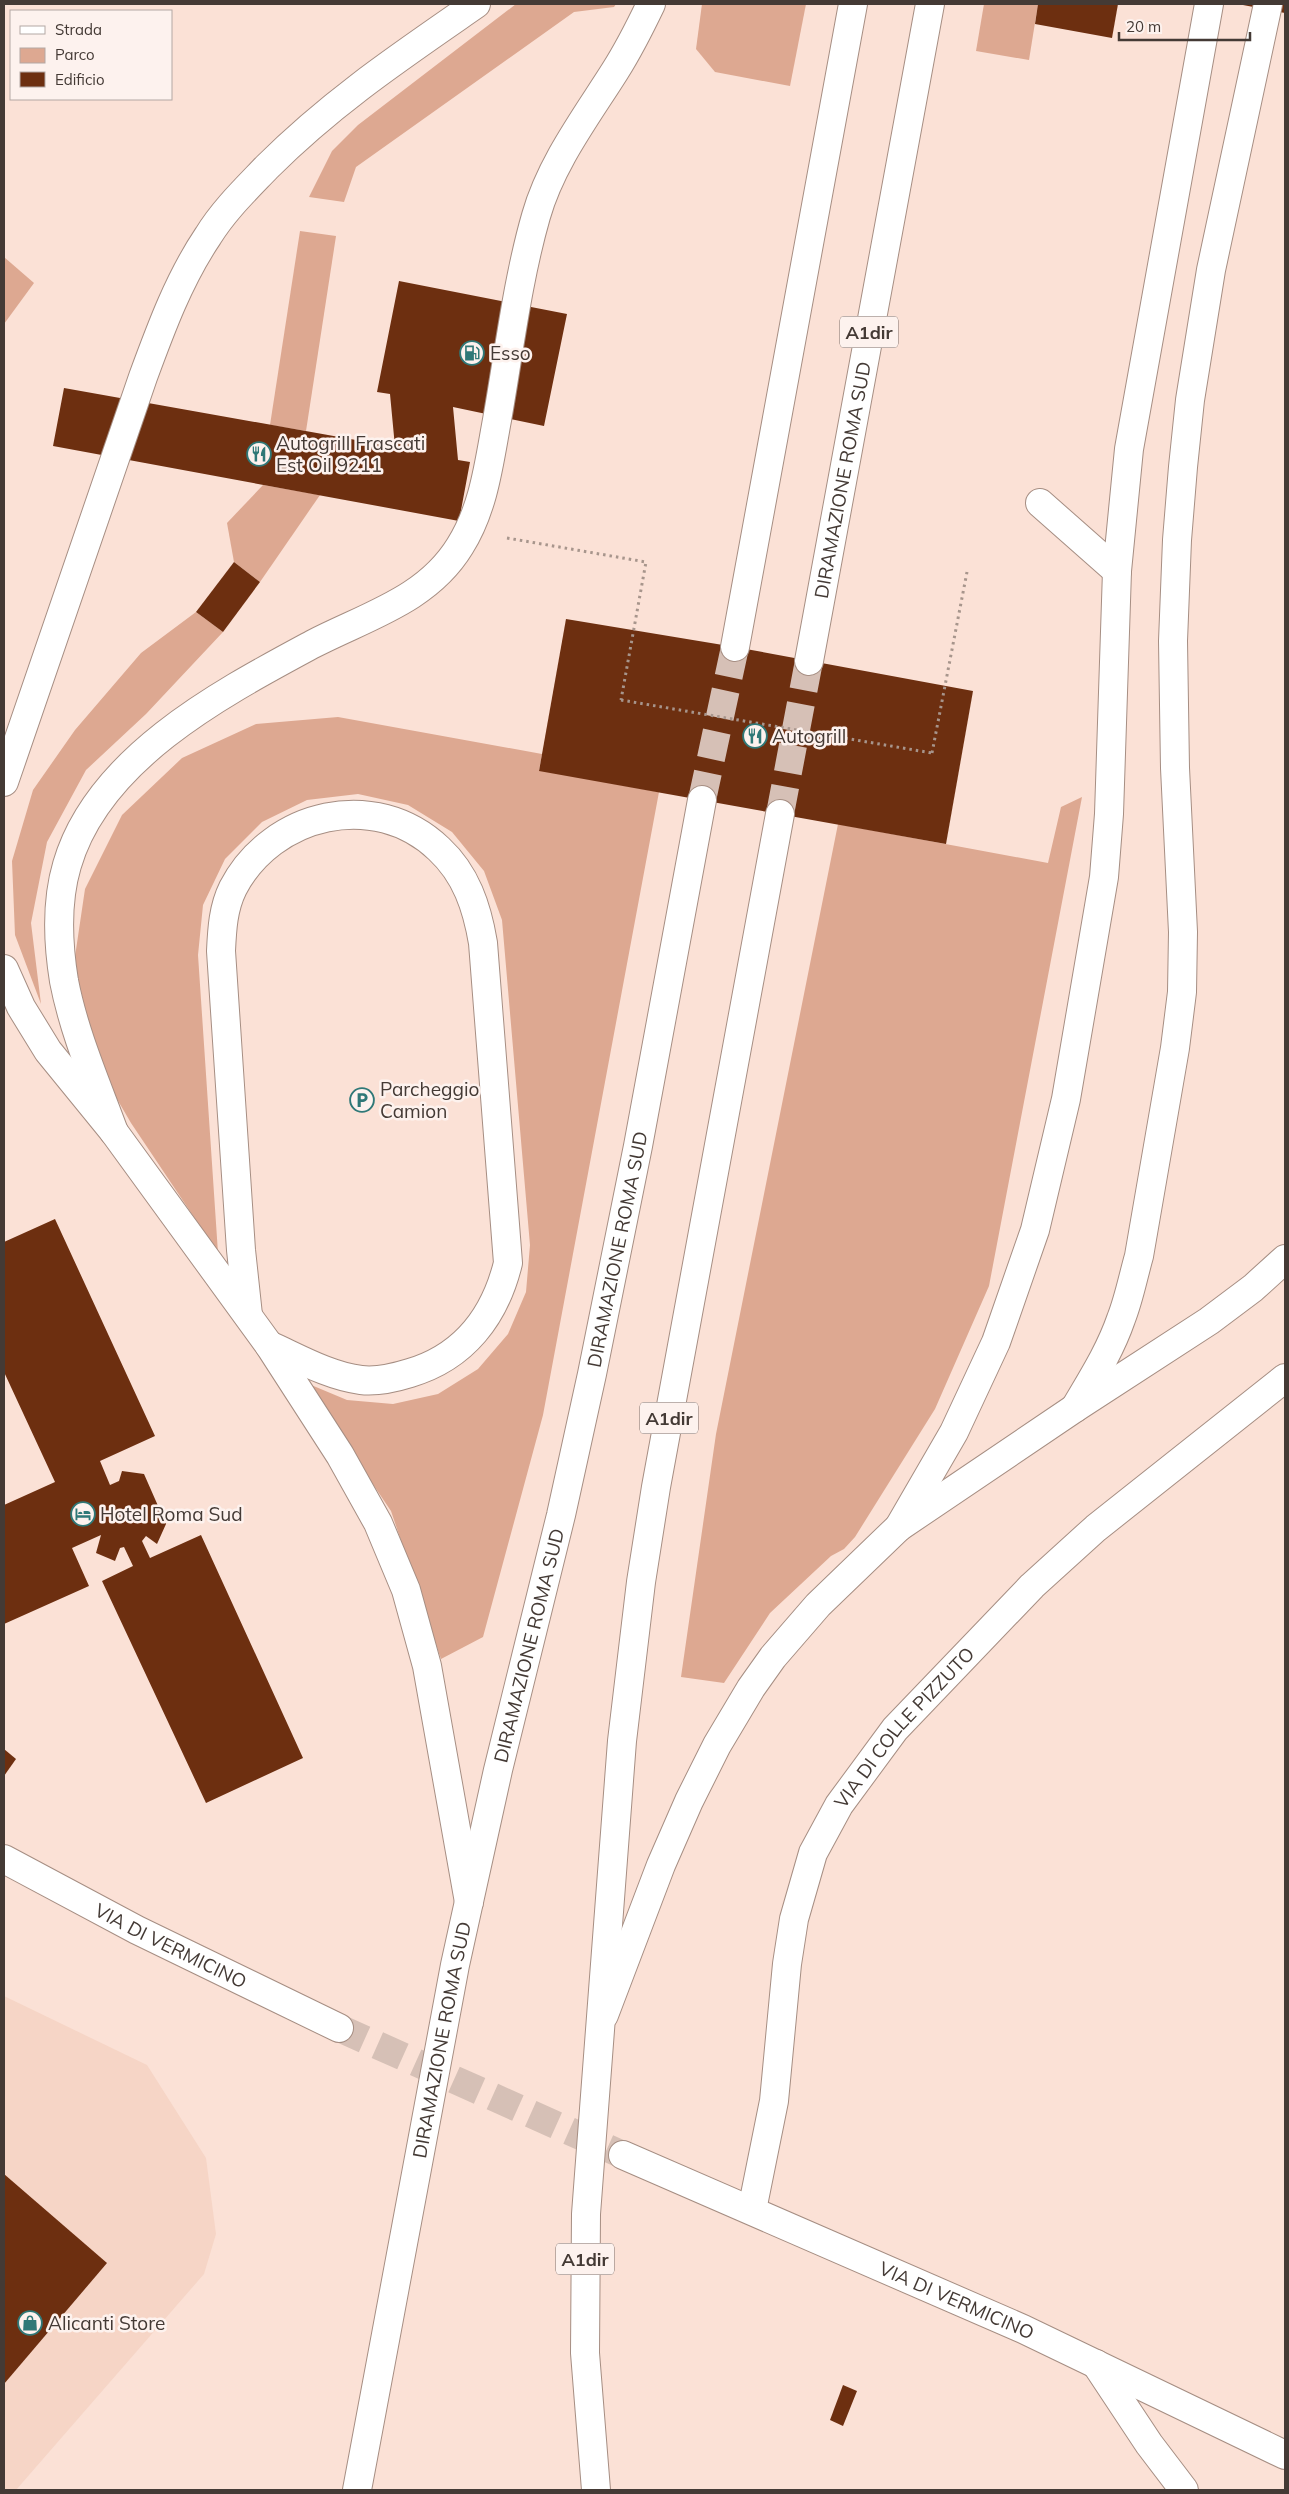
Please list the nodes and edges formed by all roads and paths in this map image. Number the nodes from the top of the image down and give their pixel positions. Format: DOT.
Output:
graph roads {
  1 [pos="476,4"];
  2 [pos="651,4"];
  3 [pos="854,4"];
  4 [pos="930,4"];
  5 [pos="1209,4"];
  6 [pos="1268,4"];
  7 [pos="1040,503"];
  8 [pos="469,531"];
  9 [pos="1117,571"];
  10 [pos="967,572"];
  11 [pos="735,647"];
  12 [pos="809,661"];
  13 [pos="4,782"];
  14 [pos="702,800"];
  15 [pos="780,814"];
  16 [pos="4,968"];
  17 [pos="114,1132"];
  18 [pos="1285,1259"];
  19 [pos="248,1315"];
  20 [pos="269,1345"];
  21 [pos="1285,1378"];
  22 [pos="1075,1408"];
  23 [pos="899,1527"];
  24 [pos="4,1859"];
  25 [pos="469,1902"];
  26 [pos="339,2028"];
  27 [pos="599,2028"];
  28 [pos="623,2155"];
  29 [pos="752,2210"];
  30 [pos="1096,2364"];
  31 [pos="1285,2455"];
  32 [pos="357,2490"];
  33 [pos="596,2490"];
  34 [pos="1184,2490"];
  1 -- 13 [label="main road"];
  2 -- 8 [label="main road"];
  3 -- 11 [label="main road"];
  4 -- 12 [label="main road, DIRAMAZIONE ROMA SUD / A1dir"];
  5 -- 9 [label="main road"];
  6 -- 22 [label="main road"];
  7 -- 9 [label="main road"];
  8 -- 10 [label="path, bridge"];
  8 -- 17 [label="main road"];
  9 -- 23 [label="main road"];
  14 -- 25 [label="main road, DIRAMAZIONE ROMA SUD"];
  15 -- 27 [label="main road, A1dir"];
  16 -- 17 [label="main road"];
  17 -- 19 [label="main road"];
  18 -- 22 [label="main road"];
  19 -- 20 [label="main road"];
  19 -- 20 [label="main road"];
  20 -- 25 [label="main road"];
  21 -- 29 [label="main road, VIA DI COLLE PIZZUTO"];
  22 -- 23 [label="main road"];
  23 -- 27 [label="main road"];
  24 -- 26 [label="main road, VIA DI VERMICINO"];
  25 -- 32 [label="main road, DIRAMAZIONE ROMA SUD"];
  27 -- 33 [label="main road, A1dir"];
  28 -- 29 [label="main road, VIA DI VERMICINO"];
  29 -- 30 [label="main road, VIA DI VERMICINO"];
  30 -- 31 [label="main road, VIA DI VERMICINO"];
  30 -- 34 [label="main road"];
}
